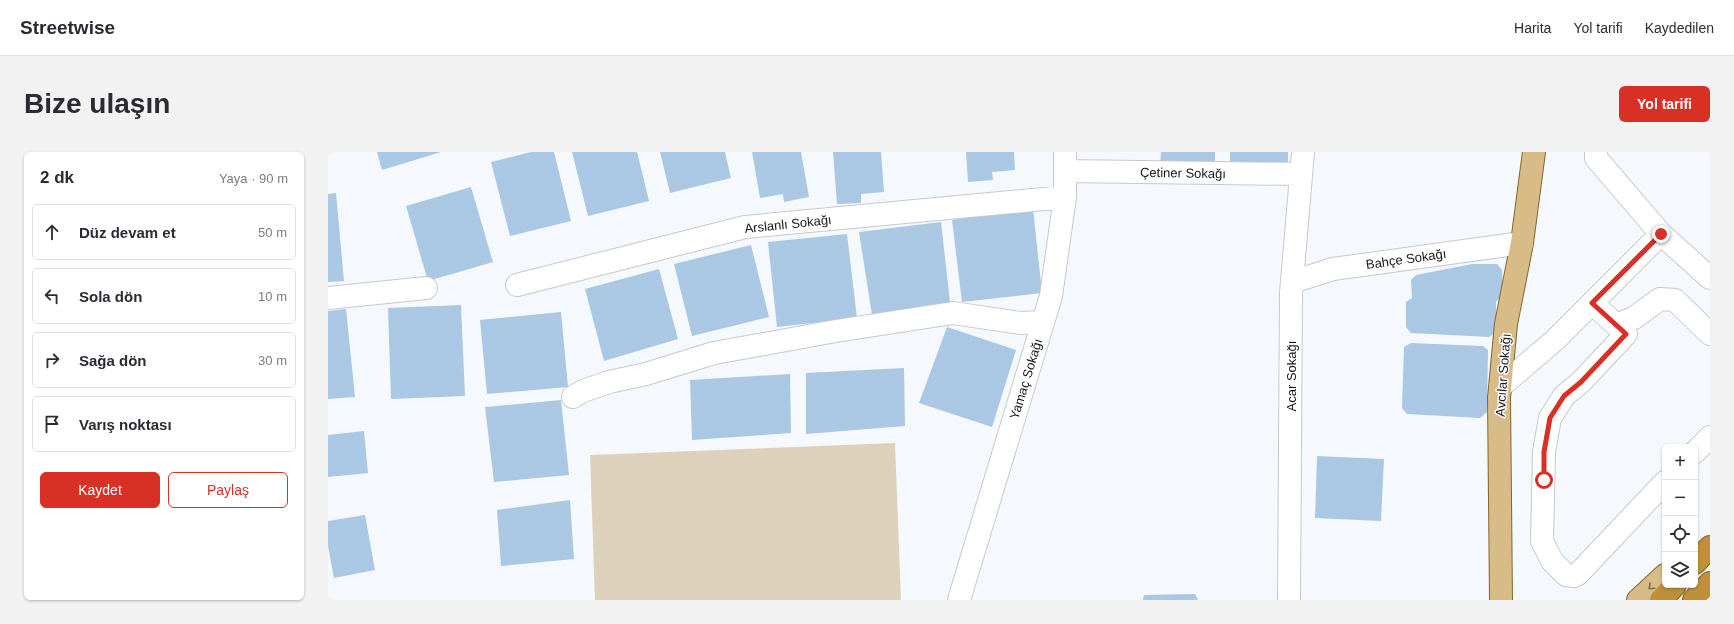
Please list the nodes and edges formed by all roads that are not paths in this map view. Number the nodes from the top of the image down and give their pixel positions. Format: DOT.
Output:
graph roads {
  1 [pos="1303,152"];
  2 [pos="1534,152"];
  3 [pos="1596,152"];
  4 [pos="1065,161"];
  5 [pos="1301,174"];
  6 [pos="1065,198"];
  7 [pos="1661,234"];
  8 [pos="1522,243"];
  9 [pos="1710,278"];
  10 [pos="1292,282"];
  11 [pos="517,285"];
  12 [pos="426,288"];
  13 [pos="328,298"];
  14 [pos="1592,303"];
  15 [pos="1043,322"];
  16 [pos="1616,325"];
  17 [pos="1710,334"];
  18 [pos="1500,386"];
  19 [pos="573,397"];
  20 [pos="1710,437"];
  21 [pos="1698,449"];
  22 [pos="1662,485"];
  23 [pos="1710,534"];
  24 [pos="1698,544"];
  25 [pos="1710,547"];
  26 [pos="1698,560"];
  27 [pos="1662,577"];
  28 [pos="1710,583"];
  29 [pos="1672,588"];
  30 [pos="959,600"];
  31 [pos="1289,600"];
  32 [pos="1501,600"];
  33 [pos="1638,600"];
  34 [pos="1661,600"];
  35 [pos="1694,600"];
  1 -- 5 [label="street, Acar Sokağı"];
  2 -- 8 [label="main road, Avcılar Sokağı"];
  3 -- 7 [label="street"];
  4 -- 5 [label="street, Çetiner Sokağı"];
  4 -- 6 [label="street, Yamaç Sokağı"];
  5 -- 10 [label="street, Acar Sokağı"];
  6 -- 11 [label="street, Arslanlı Sokağı"];
  6 -- 15 [label="street, Yamaç Sokağı"];
  7 -- 9 [label="street"];
  7 -- 14 [label="street"];
  8 -- 10 [label="street, Bahçe Sokağı"];
  8 -- 18 [label="main road, Avcılar Sokağı"];
  10 -- 31 [label="street, Acar Sokağı"];
  12 -- 13 [label="street"];
  14 -- 16 [label="street"];
  14 -- 18 [label="street"];
  15 -- 19 [label="street"];
  15 -- 30 [label="street, Yamaç Sokağı"];
  16 -- 17 [label="street"];
  16 -- 22 [label="street"];
  18 -- 32 [label="main road, Avcılar Sokağı"];
  20 -- 21 [label="street"];
  23 -- 24 [label="main road"];
  25 -- 26 [label="highway"];
  27 -- 33 [label="main road, one-way"];
  28 -- 35 [label="highway"];
  29 -- 34 [label="highway"];
}
